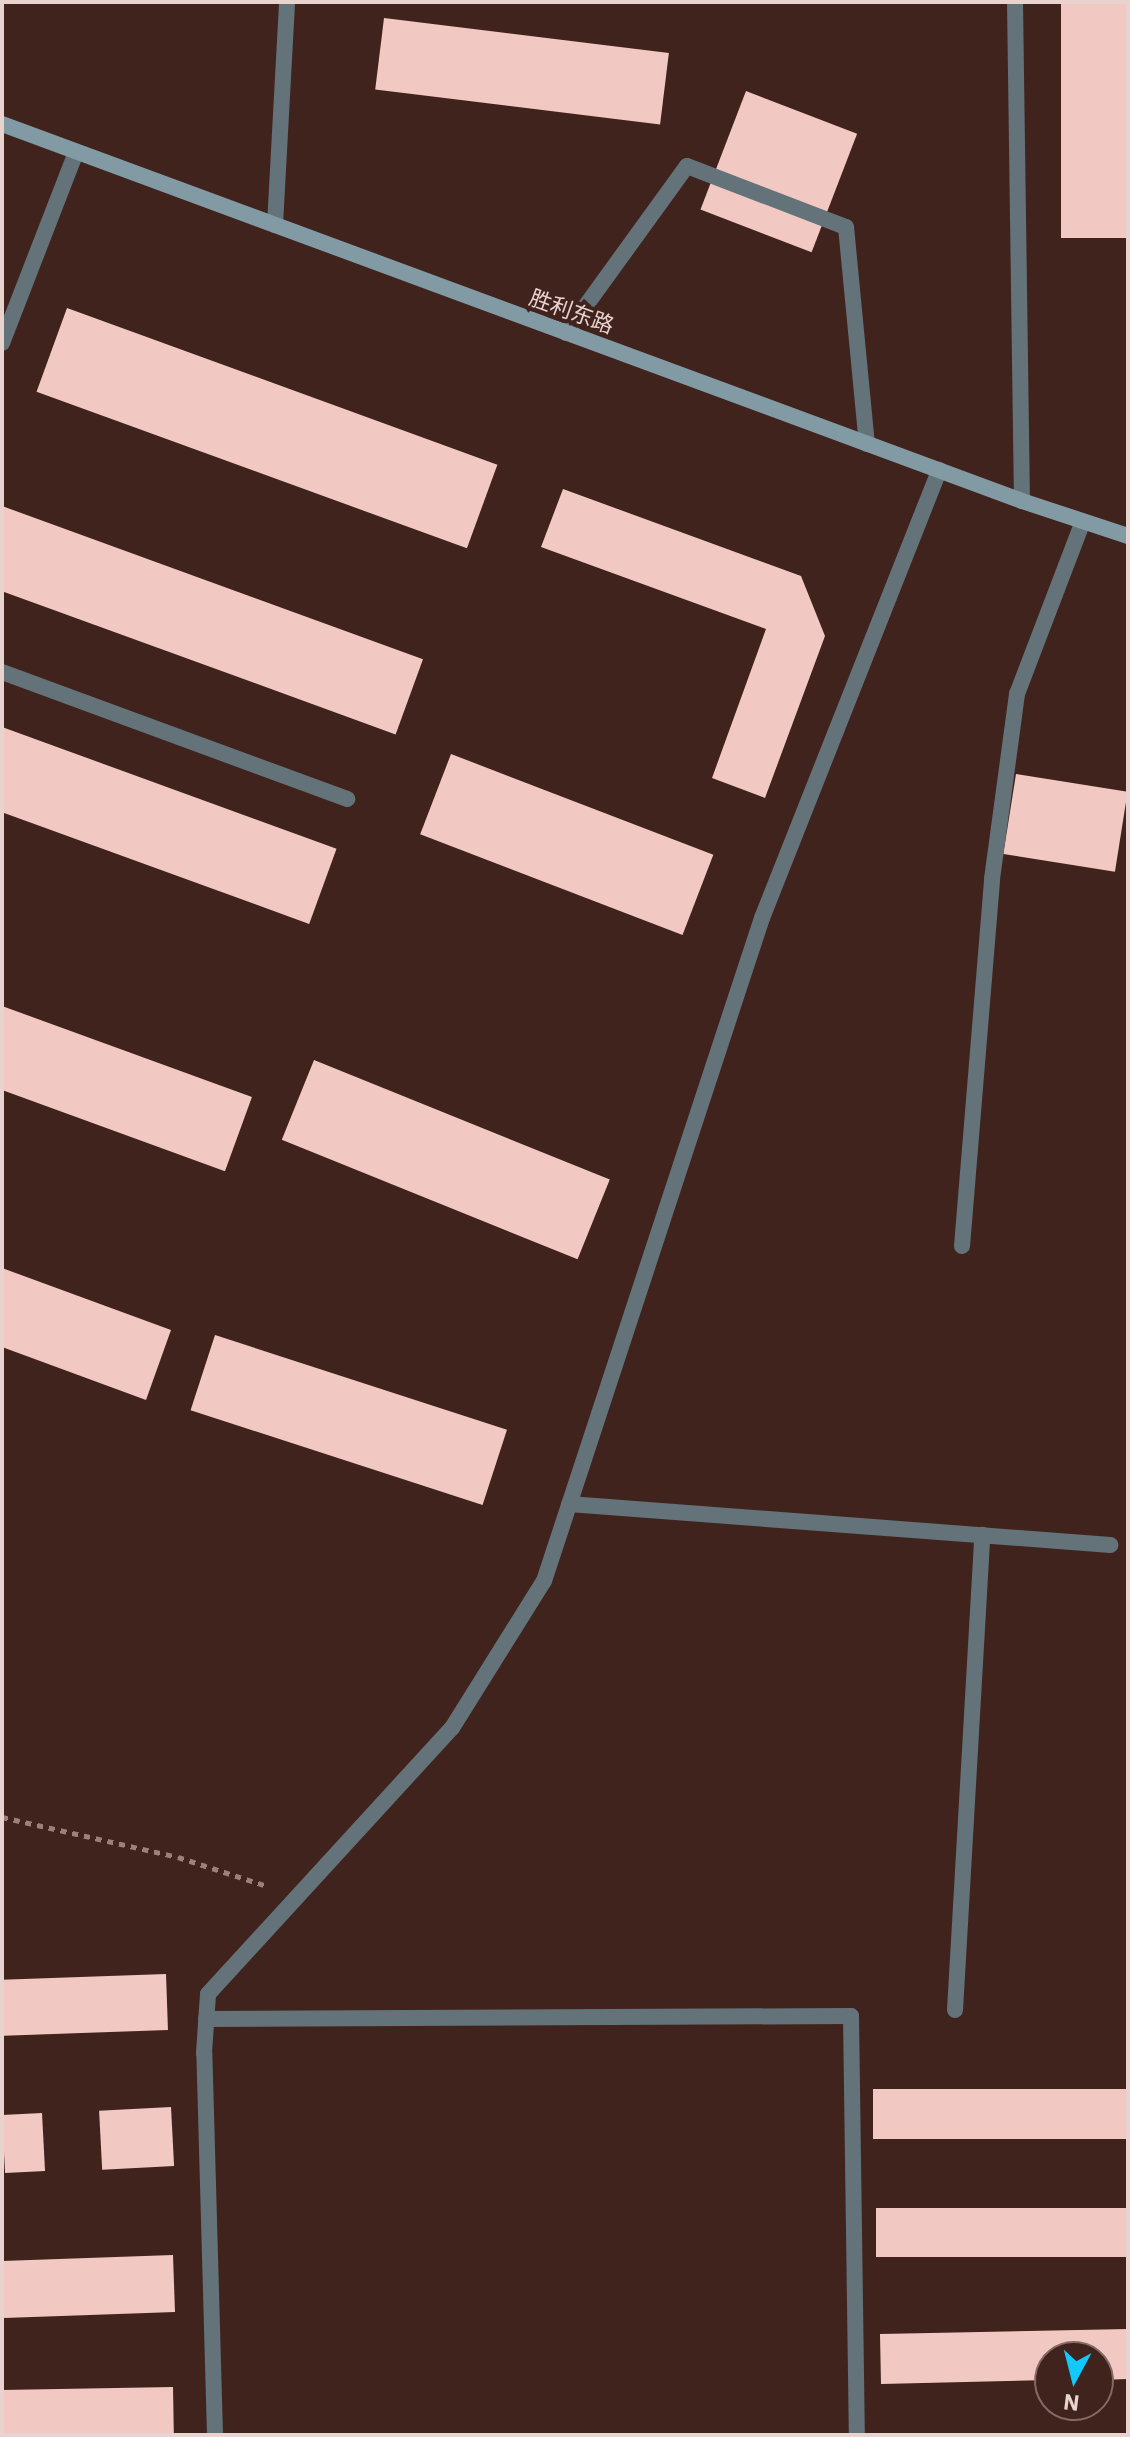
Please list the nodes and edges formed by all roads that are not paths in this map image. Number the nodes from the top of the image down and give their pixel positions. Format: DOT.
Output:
graph roads {
  1 [pos="287,2"];
  2 [pos="1015,2"];
  3 [pos="2,124"];
  4 [pos="76,152"];
  5 [pos="275,225"];
  6 [pos="566,333"];
  7 [pos="2,343"];
  8 [pos="867,444"];
  9 [pos="939,470"];
  10 [pos="1022,501"];
  11 [pos="1083,521"];
  12 [pos="1128,536"];
  13 [pos="2,672"];
  14 [pos="347,799"];
  15 [pos="962,1246"];
  16 [pos="569,1504"];
  17 [pos="982,1535"];
  18 [pos="1110,1545"];
  19 [pos="955,2010"];
  20 [pos="206,2019"];
  21 [pos="215,2435"];
  22 [pos="857,2435"];
  1 -- 5 [label="street"];
  2 -- 10 [label="street"];
  3 -- 4 [label="main road, 胜利东路"];
  4 -- 5 [label="main road, 胜利东路"];
  4 -- 7 [label="street"];
  5 -- 6 [label="main road, 胜利东路"];
  6 -- 8 [label="main road, 胜利东路"];
  6 -- 8 [label="street"];
  8 -- 9 [label="main road, 胜利东路"];
  9 -- 10 [label="main road, 胜利东路"];
  9 -- 16 [label="street"];
  10 -- 11 [label="main road, 胜利东路"];
  11 -- 12 [label="main road, 胜利东路"];
  11 -- 15 [label="street"];
  13 -- 14 [label="street"];
  16 -- 17 [label="street"];
  16 -- 20 [label="street"];
  17 -- 18 [label="street"];
  17 -- 19 [label="street"];
  20 -- 21 [label="street"];
  20 -- 22 [label="street"];
}
